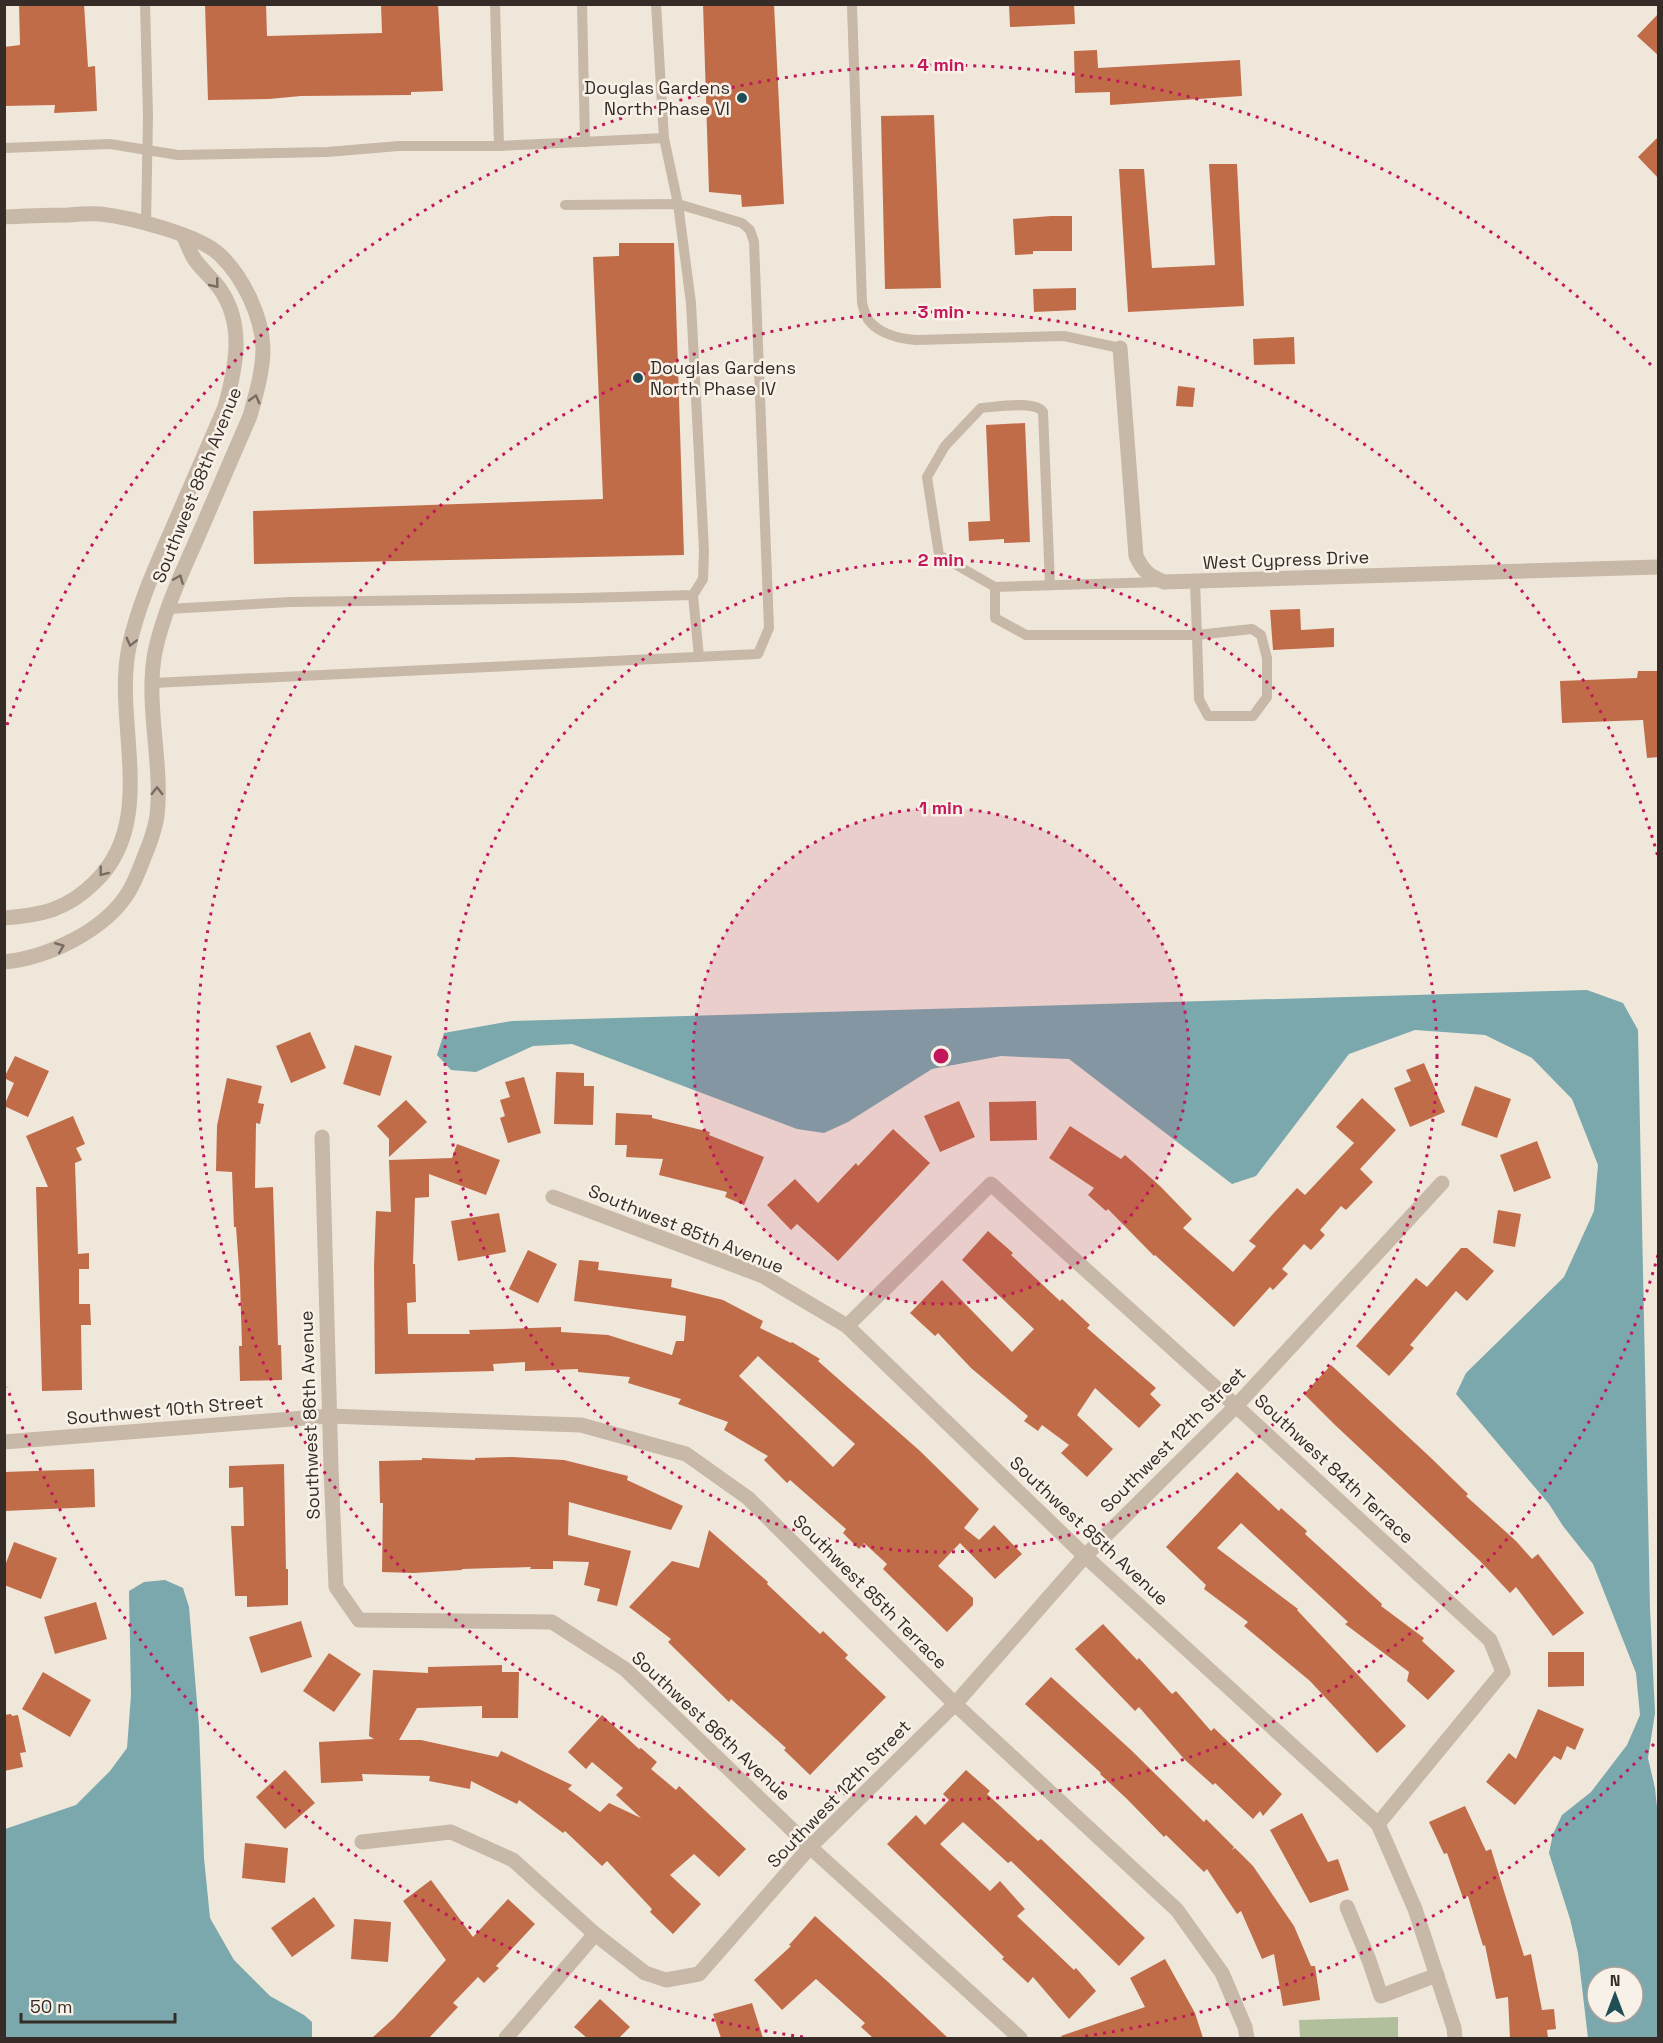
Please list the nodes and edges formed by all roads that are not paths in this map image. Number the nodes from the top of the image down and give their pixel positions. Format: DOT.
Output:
graph roads {
  1 [pos="145,4"];
  2 [pos="495,4"];
  3 [pos="582,4"];
  4 [pos="656,4"];
  5 [pos="852,6"];
  6 [pos="664,138"];
  7 [pos="585,142"];
  8 [pos="499,146"];
  9 [pos="4,148"];
  10 [pos="148,149"];
  11 [pos="678,204"];
  12 [pos="565,205"];
  13 [pos="4,217"];
  14 [pos="146,223"];
  15 [pos="183,235"];
  16 [pos="252,305"];
  17 [pos="232,315"];
  18 [pos="1120,348"];
  19 [pos="1659,567"];
  20 [pos="1164,582"];
  21 [pos="1195,582"];
  22 [pos="1050,585"];
  23 [pos="995,588"];
  24 [pos="693,595"];
  25 [pos="143,599"];
  26 [pos="168,609"];
  27 [pos="1197,634"];
  28 [pos="699,657"];
  29 [pos="153,683"];
  30 [pos="123,837"];
  31 [pos="149,846"];
  32 [pos="4,918"];
  33 [pos="4,962"];
  34 [pos="322,1137"];
  35 [pos="1442,1183"];
  36 [pos="553,1197"];
  37 [pos="847,1326"];
  38 [pos="1236,1406"];
  39 [pos="329,1416"];
  40 [pos="4,1442"];
  41 [pos="1085,1556"];
  42 [pos="955,1704"];
  43 [pos="1378,1824"];
  44 [pos="362,1842"];
  45 [pos="810,1847"];
  46 [pos="1347,1907"];
  47 [pos="595,1934"];
  48 [pos="1437,1976"];
  49 [pos="506,2038"];
  50 [pos="1020,2038"];
  51 [pos="1247,2038"];
  52 [pos="1455,2038"];
  1 -- 10 [label="lane"];
  2 -- 8 [label="lane"];
  3 -- 7 [label="lane"];
  4 -- 6 [label="lane"];
  5 -- 18 [label="lane"];
  6 -- 7 [label="lane"];
  6 -- 11 [label="lane"];
  7 -- 8 [label="lane"];
  8 -- 10 [label="lane"];
  9 -- 10 [label="lane"];
  10 -- 14 [label="lane"];
  11 -- 12 [label="lane"];
  11 -- 24 [label="lane"];
  11 -- 28 [label="lane"];
  13 -- 14 [label="street, Southwest 88th Avenue"];
  14 -- 15 [label="street, Southwest 88th Avenue"];
  15 -- 16 [label="street, Southwest 88th Avenue"];
  15 -- 17 [label="street, Southwest 88th Avenue, one-way"];
  16 -- 17 [label="street"];
  26 -- 16 [label="street, Southwest 88th Avenue, one-way"];
  17 -- 25 [label="street, Southwest 88th Avenue"];
  18 -- 20 [label="street"];
  19 -- 21 [label="street, West Cypress Drive"];
  20 -- 21 [label="street, West Cypress Drive"];
  20 -- 22 [label="lane"];
  21 -- 27 [label="lane"];
  22 -- 23 [label="lane"];
  22 -- 23 [label="lane"];
  23 -- 27 [label="lane"];
  24 -- 26 [label="lane"];
  24 -- 28 [label="lane"];
  25 -- 26 [label="street, Southwest 88th Avenue"];
  25 -- 30 [label="street, Southwest 88th Avenue, one-way"];
  26 -- 29 [label="street, Southwest 88th Avenue"];
  27 -- 27 [label="lane"];
  28 -- 29 [label="lane"];
  31 -- 29 [label="street, Southwest 88th Avenue, one-way"];
  30 -- 31 [label="street"];
  30 -- 32 [label="street, Southwest 88th Avenue, one-way"];
  33 -- 31 [label="street, Southwest 88th Avenue, one-way"];
  34 -- 39 [label="street, Southwest 86th Avenue"];
  35 -- 38 [label="street, Southwest 12th Street"];
  36 -- 37 [label="street, Southwest 85th Avenue"];
  37 -- 38 [label="street, Southwest 84th Terrace"];
  37 -- 41 [label="street, Southwest 85th Avenue"];
  38 -- 41 [label="street, Southwest 12th Street"];
  38 -- 43 [label="street, Southwest 84th Terrace"];
  39 -- 40 [label="street, Southwest 10th Street"];
  39 -- 42 [label="street, Southwest 85th Terrace"];
  39 -- 45 [label="street, Southwest 86th Avenue"];
  41 -- 42 [label="street, Southwest 12th Street"];
  41 -- 43 [label="street, Southwest 85th Avenue"];
  42 -- 45 [label="street, Southwest 12th Street"];
  42 -- 51 [label="street, Southwest 85th Terrace"];
  43 -- 48 [label="street, Southwest 85th Avenue"];
  44 -- 47 [label="street"];
  45 -- 47 [label="street, Southwest 12th Street"];
  45 -- 50 [label="street, Southwest 86th Avenue"];
  46 -- 48 [label="street"];
  47 -- 49 [label="street"];
  48 -- 52 [label="street, Southwest 85th Avenue"];
}
